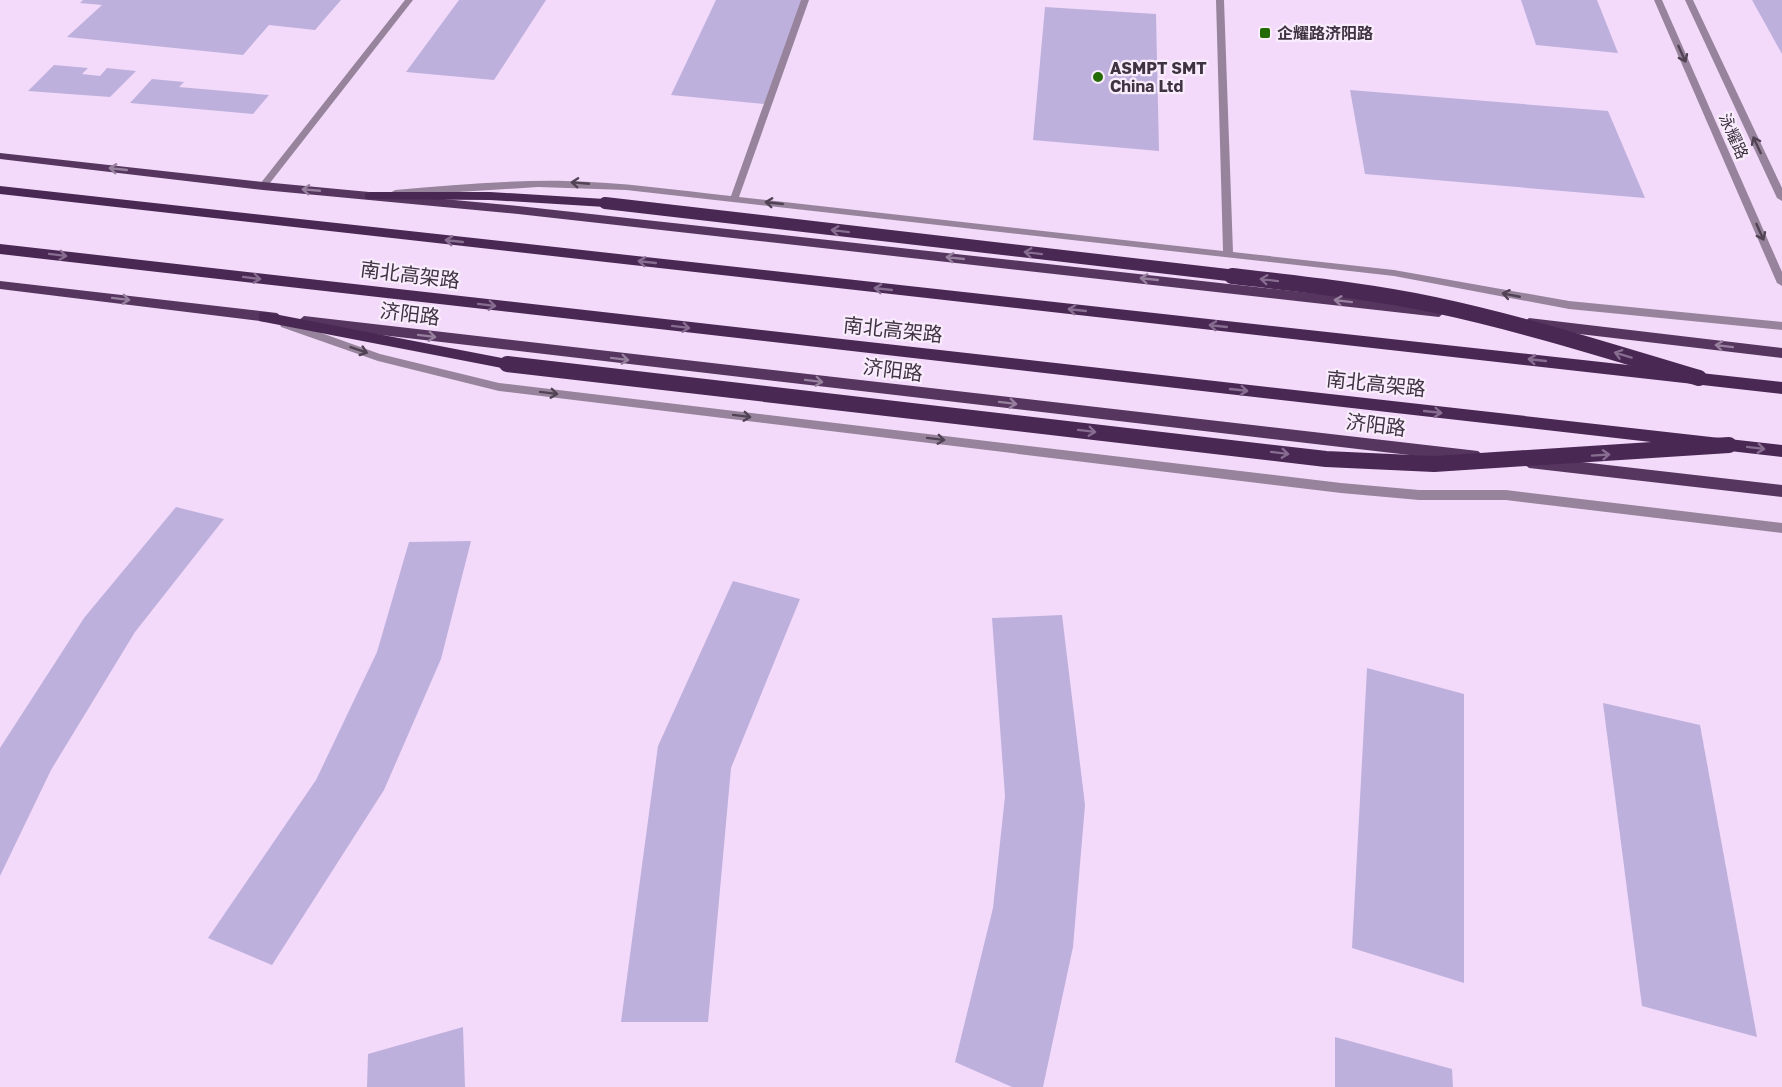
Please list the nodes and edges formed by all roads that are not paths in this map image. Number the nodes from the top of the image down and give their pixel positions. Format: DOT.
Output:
graph roads {
  1 [pos="409,0"];
  2 [pos="805,0"];
  3 [pos="1220,0"];
  4 [pos="1659,0"];
  5 [pos="1689,0"];
  6 [pos="0,156"];
  7 [pos="263,186"];
  8 [pos="0,190"];
  9 [pos="370,196"];
  10 [pos="1782,198"];
  11 [pos="734,199"];
  12 [pos="0,249"];
  13 [pos="1228,255"];
  14 [pos="1782,283"];
  15 [pos="0,285"];
  16 [pos="264,316"];
  17 [pos="1782,326"];
  18 [pos="1782,353"];
  19 [pos="1699,378"];
  20 [pos="1782,388"];
  21 [pos="1729,446"];
  22 [pos="1782,452"];
  23 [pos="1782,491"];
  24 [pos="1782,528"];
  1 -- 7 [label="street"];
  2 -- 11 [label="street"];
  3 -- 13 [label="street"];
  4 -- 14 [label="street, 泳耀路, one-way"];
  10 -- 5 [label="street, 泳耀路, one-way"];
  7 -- 6 [label="main road, one-way"];
  9 -- 7 [label="main road, one-way"];
  19 -- 8 [label="highway, 南北高架路, one-way, bridge"];
  11 -- 9 [label="street, one-way"];
  18 -- 9 [label="main road, one-way"];
  19 -- 9 [label="highway, one-way, bridge"];
  13 -- 11 [label="street, one-way"];
  12 -- 21 [label="highway, 南北高架路, one-way, bridge"];
  17 -- 13 [label="street, one-way"];
  15 -- 16 [label="main road, 济阳路, one-way"];
  16 -- 21 [label="highway, one-way, bridge"];
  16 -- 23 [label="main road, 济阳路, one-way"];
  16 -- 24 [label="street, one-way"];
  19 -- 20 [label="highway, 南北高架路"];
  21 -- 22 [label="highway, 南北高架路, one-way"];
}
